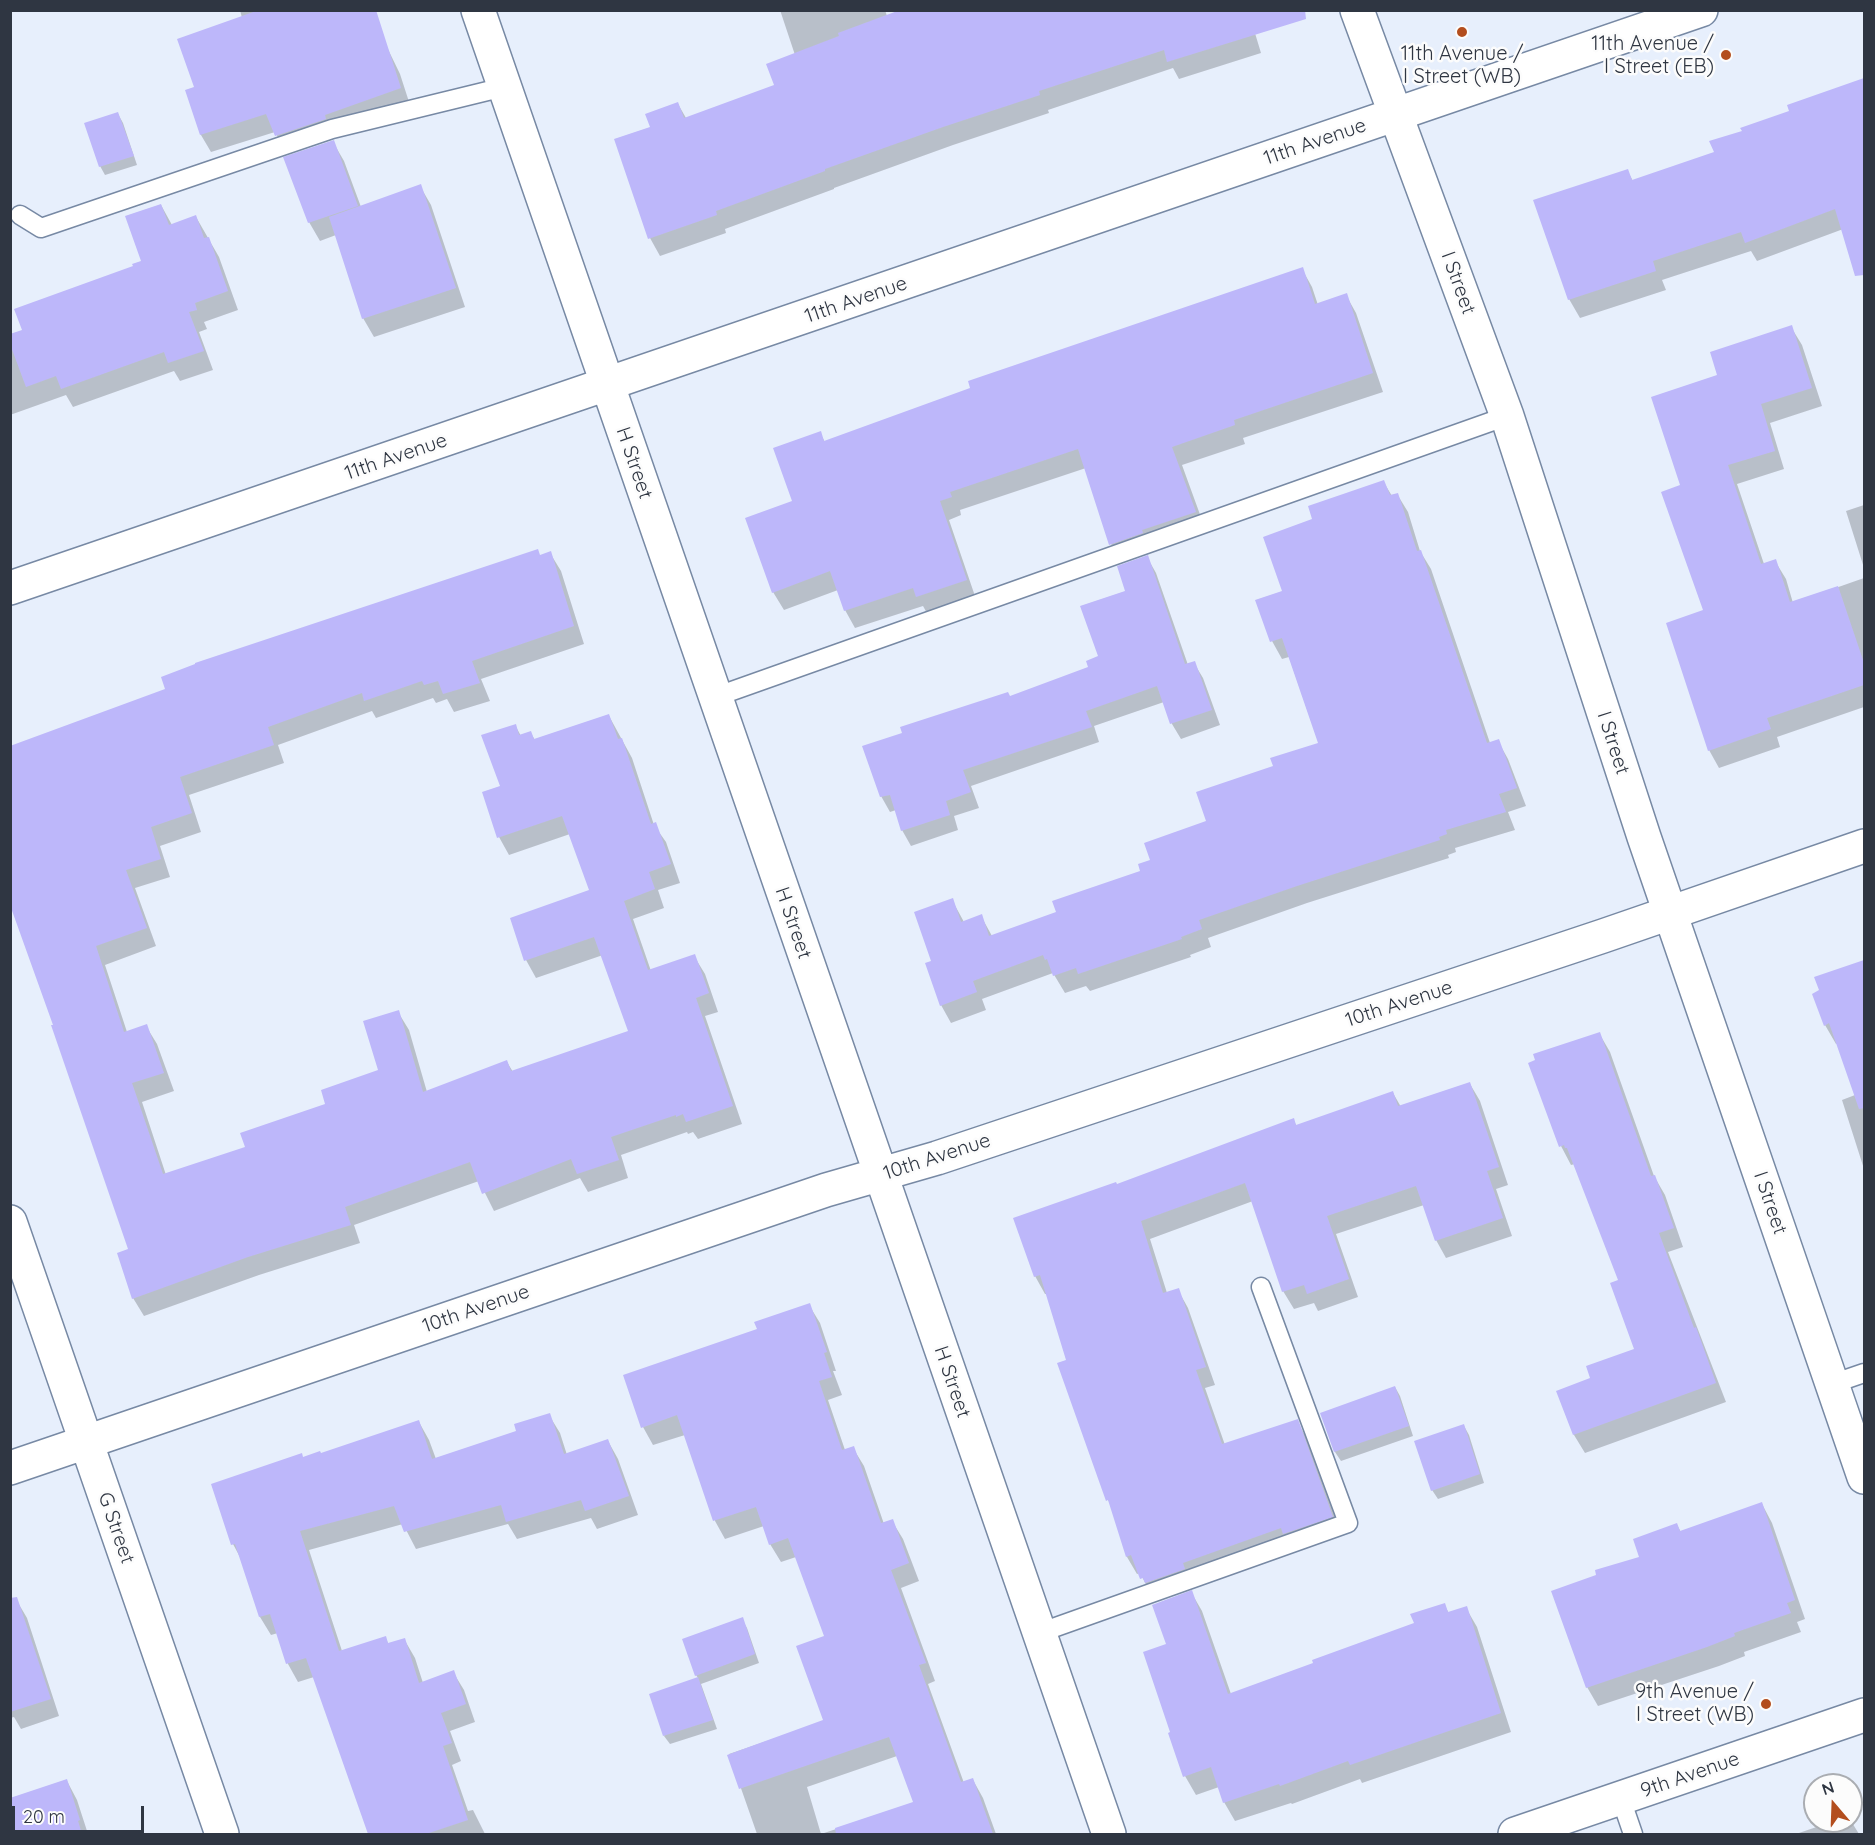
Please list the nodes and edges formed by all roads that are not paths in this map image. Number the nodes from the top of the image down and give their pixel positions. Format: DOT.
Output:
graph roads {
  1 [pos="478,10"];
  2 [pos="1358,10"];
  3 [pos="1701,10"];
  4 [pos="504,87"];
  5 [pos="1395,114"];
  6 [pos="20,215"];
  7 [pos="607,385"];
  8 [pos="1507,416"];
  9 [pos="10,588"];
  10 [pos="715,698"];
  11 [pos="1864,846"];
  12 [pos="1670,913"];
  13 [pos="880,1175"];
  14 [pos="10,1222"];
  15 [pos="1261,1287"];
  16 [pos="1864,1373"];
  17 [pos="1832,1384"];
  18 [pos="86,1443"];
  19 [pos="10,1468"];
  20 [pos="1864,1478"];
  21 [pos="1039,1633"];
  22 [pos="1864,1715"];
  23 [pos="1621,1799"];
  24 [pos="222,1834"];
  25 [pos="1109,1834"];
  26 [pos="1515,1834"];
  27 [pos="1633,1834"];
  1 -- 4 [label="street, H Street"];
  2 -- 5 [label="street, I Street"];
  3 -- 5 [label="street, 11th Avenue"];
  4 -- 6 [label="lane"];
  4 -- 7 [label="street, H Street"];
  5 -- 7 [label="street, 11th Avenue"];
  5 -- 8 [label="street, I Street"];
  7 -- 9 [label="street, 11th Avenue"];
  7 -- 10 [label="street, H Street"];
  8 -- 10 [label="lane"];
  8 -- 12 [label="street, I Street"];
  10 -- 13 [label="street, H Street"];
  11 -- 12 [label="street, 10th Avenue"];
  12 -- 13 [label="street, 10th Avenue"];
  12 -- 17 [label="street, I Street"];
  13 -- 18 [label="street, 10th Avenue"];
  13 -- 21 [label="street, H Street"];
  14 -- 18 [label="street, G Street"];
  15 -- 21 [label="lane"];
  16 -- 17 [label="lane"];
  17 -- 20 [label="street, I Street"];
  18 -- 19 [label="street, 10th Avenue"];
  18 -- 24 [label="street, G Street"];
  21 -- 25 [label="street, H Street"];
  22 -- 23 [label="street, 9th Avenue"];
  23 -- 26 [label="street, 9th Avenue"];
  23 -- 27 [label="lane"];
}
